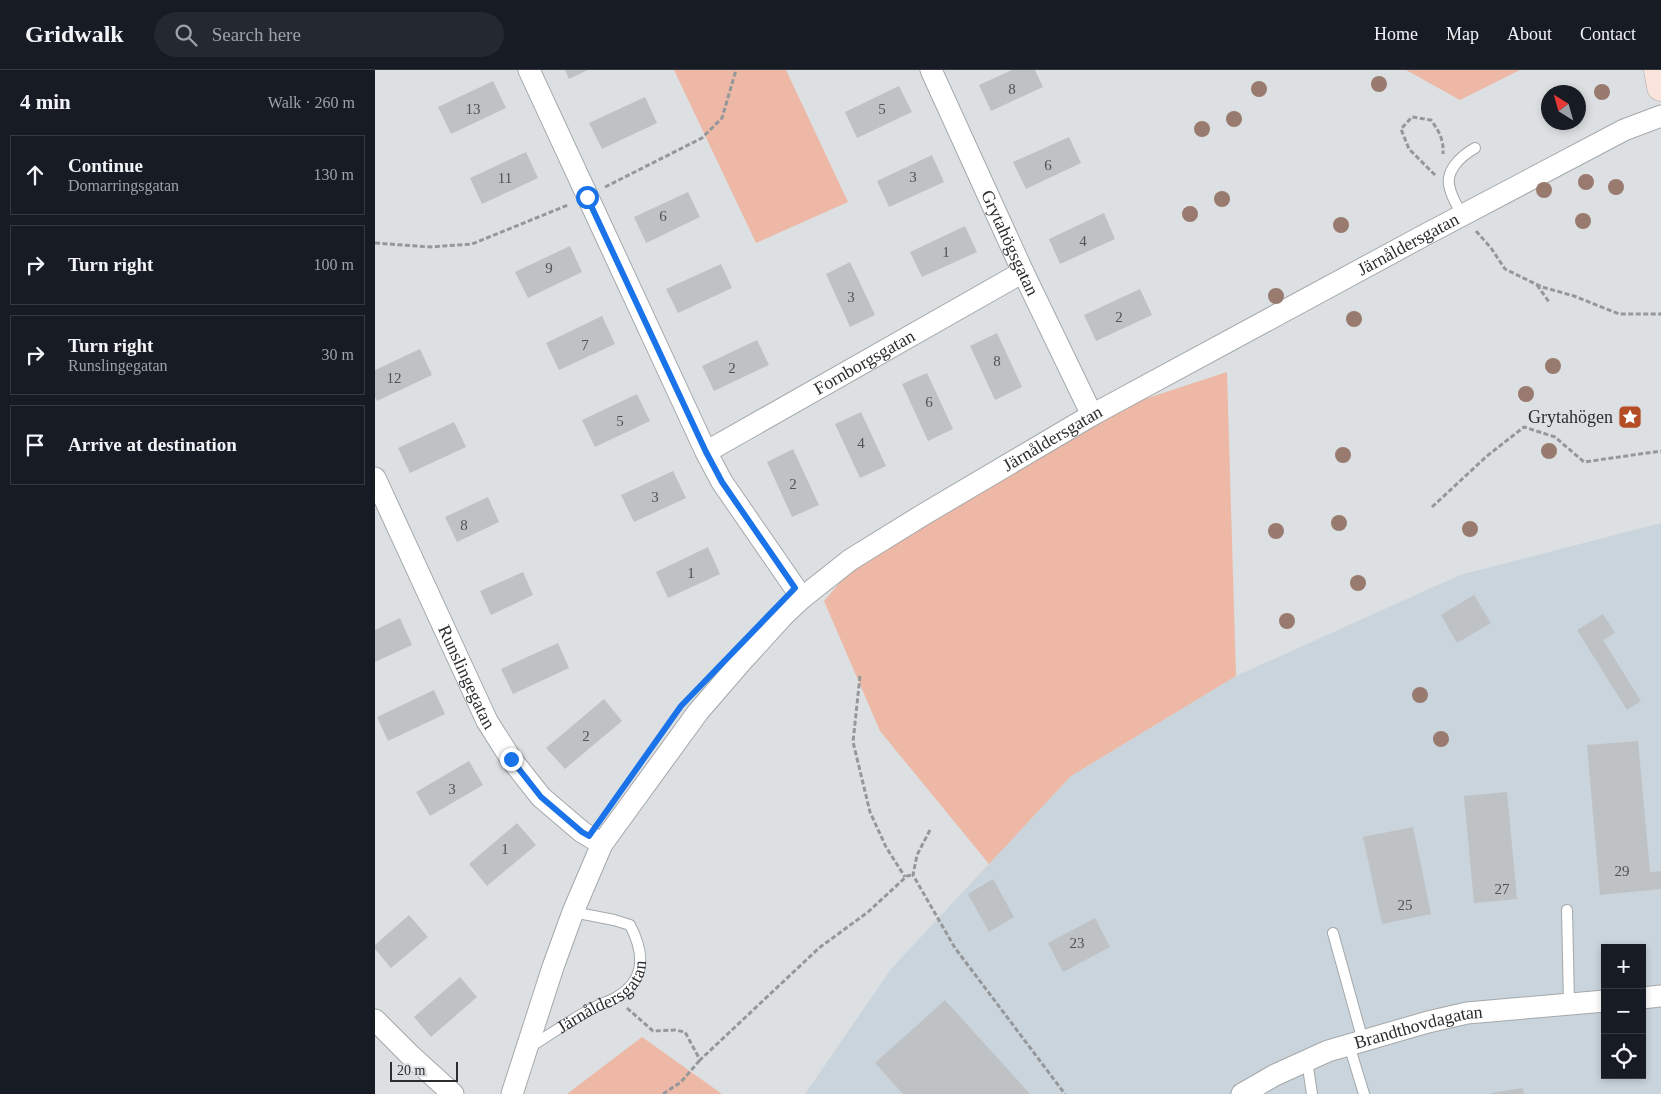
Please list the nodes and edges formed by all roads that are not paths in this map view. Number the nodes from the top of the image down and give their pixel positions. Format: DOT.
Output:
graph roads {
  1 [pos="529,70"];
  2 [pos="931,70"];
  3 [pos="1658,70"];
  4 [pos="1661,87"];
  5 [pos="1661,116"];
  6 [pos="1475,148"];
  7 [pos="1462,215"];
  8 [pos="1023,272"];
  9 [pos="1092,416"];
  10 [pos="706,452"];
  11 [pos="375,478"];
  12 [pos="802,598"];
  13 [pos="602,844"];
  14 [pos="1567,910"];
  15 [pos="573,912"];
  16 [pos="1333,932"];
  17 [pos="1661,996"];
  18 [pos="1646,998"];
  19 [pos="1601,1001"];
  20 [pos="1569,1004"];
  21 [pos="375,1020"];
  22 [pos="1356,1043"];
  23 [pos="528,1048"];
  24 [pos="1307,1061"];
  25 [pos="453,1094"];
  26 [pos="512,1094"];
  27 [pos="1242,1094"];
  28 [pos="1312,1094"];
  29 [pos="1364,1094"];
  1 -- 10 [label="street"];
  2 -- 8 [label="street, Grytahögsgatan"];
  3 -- 4 [label="street"];
  5 -- 7 [label="street, Järnåldersgatan"];
  6 -- 7 [label="lane"];
  7 -- 9 [label="street, Järnåldersgatan"];
  8 -- 9 [label="street, Grytahögsgatan"];
  8 -- 10 [label="street, Fornborgsgatan"];
  9 -- 12 [label="street, Järnåldersgatan"];
  10 -- 12 [label="street"];
  11 -- 13 [label="street, Runslingegatan"];
  12 -- 13 [label="street, Järnåldersgatan"];
  13 -- 15 [label="street, Järnåldersgatan"];
  14 -- 20 [label="lane"];
  15 -- 23 [label="street, Järnåldersgatan"];
  15 -- 23 [label="lane, Järnåldersgatan"];
  16 -- 22 [label="lane"];
  17 -- 18 [label="street"];
  19 -- 20 [label="street, Brandthovdagatan"];
  20 -- 22 [label="street, Brandthovdagatan"];
  21 -- 25 [label="street"];
  22 -- 24 [label="street, Brandthovdagatan"];
  22 -- 29 [label="lane"];
  23 -- 26 [label="street, Järnåldersgatan"];
  24 -- 27 [label="street, Brandthovdagatan"];
  24 -- 28 [label="lane"];
}
